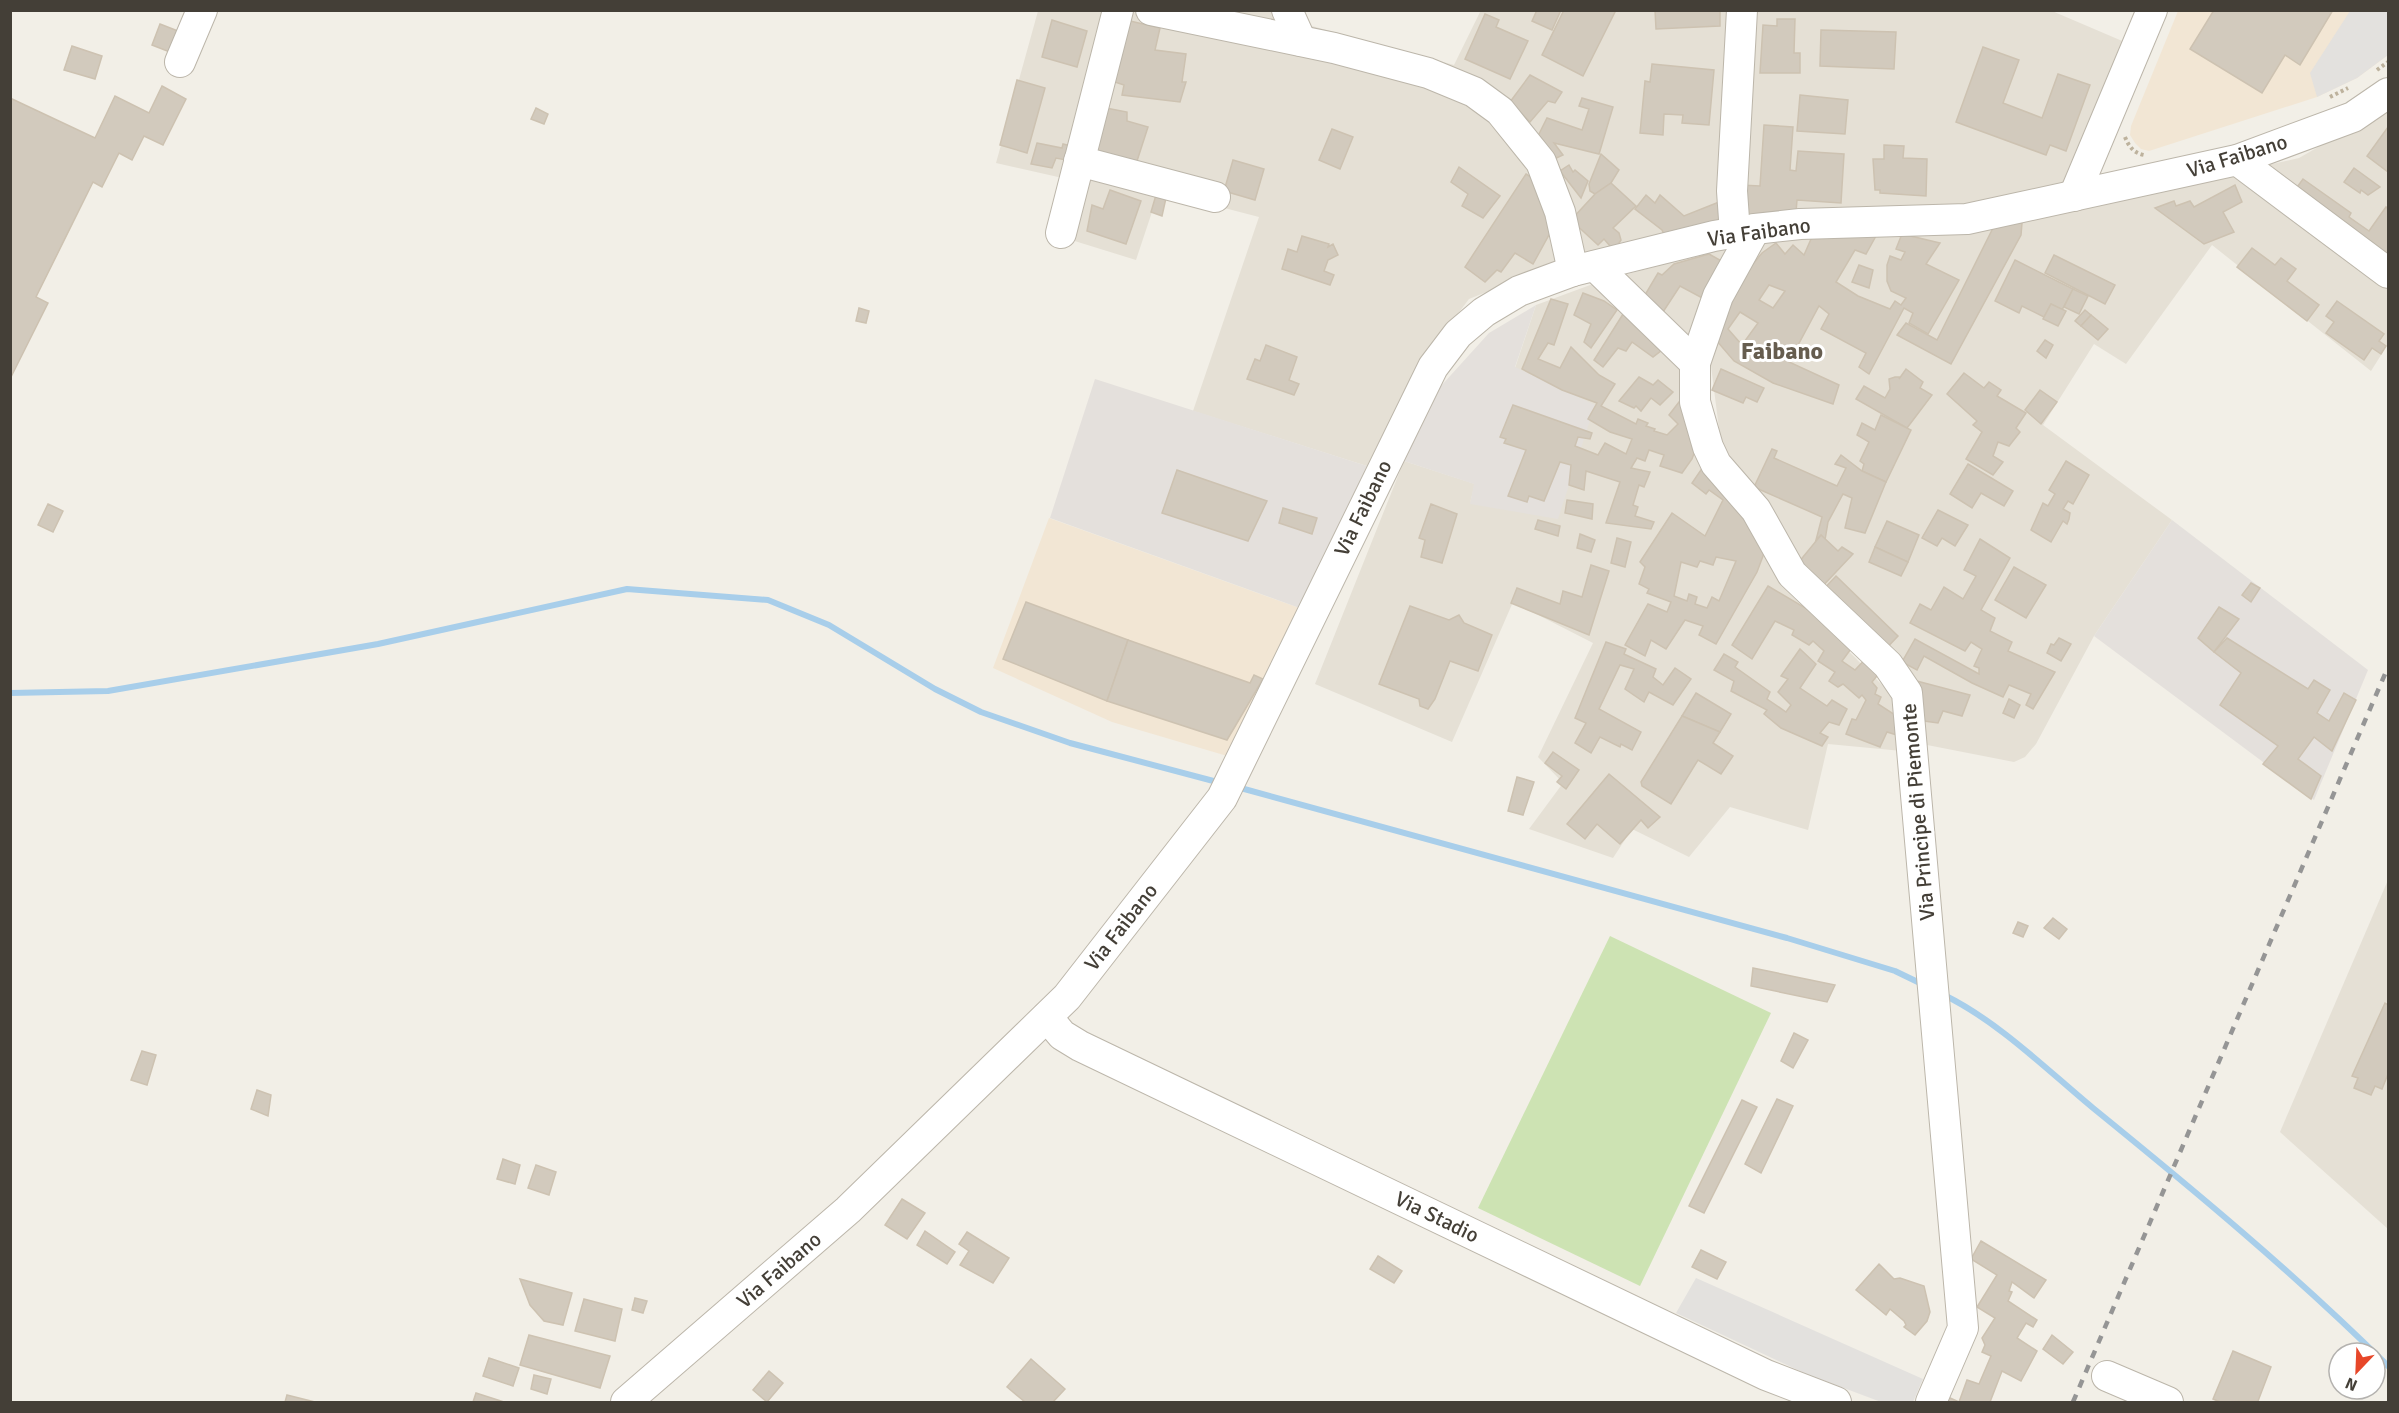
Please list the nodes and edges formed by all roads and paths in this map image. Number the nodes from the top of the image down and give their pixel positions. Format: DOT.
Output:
graph roads {
  1 [pos="202,10"];
  2 [pos="1118,10"];
  3 [pos="1151,10"];
  4 [pos="1287,10"];
  5 [pos="1742,10"];
  6 [pos="2152,10"];
  7 [pos="1301,41"];
  8 [pos="180,62"];
  9 [pos="2388,62"];
  10 [pos="2381,83"];
  11 [pos="2350,87"];
  12 [pos="2325,99"];
  13 [pos="2126,131"];
  14 [pos="2154,156"];
  15 [pos="2237,160"];
  16 [pos="1079,161"];
  17 [pos="2074,196"];
  18 [pos="1215,197"];
  19 [pos="1745,231"];
  20 [pos="1061,233"];
  21 [pos="1584,269"];
  22 [pos="2388,273"];
  23 [pos="1695,363"];
  24 [pos="1047,1017"];
  25 [pos="2107,1376"];
  26 [pos="626,1402"];
  27 [pos="1836,1402"];
  28 [pos="1931,1402"];
  29 [pos="2168,1402"];
  1 -- 8 [label="street"];
  2 -- 16 [label="street"];
  3 -- 7 [label="street"];
  4 -- 7 [label="street"];
  5 -- 19 [label="street"];
  6 -- 17 [label="street"];
  7 -- 21 [label="street"];
  9 -- 10 [label="path"];
  10 -- 15 [label="street, Via Faibano"];
  11 -- 12 [label="path"];
  13 -- 14 [label="path"];
  15 -- 17 [label="street, Via Faibano"];
  15 -- 22 [label="street"];
  16 -- 18 [label="street"];
  16 -- 20 [label="street"];
  17 -- 19 [label="street, Via Faibano"];
  19 -- 21 [label="street, Via Faibano"];
  19 -- 23 [label="street, Via Principe di Piemonte"];
  21 -- 23 [label="street"];
  21 -- 24 [label="street, Via Faibano"];
  23 -- 28 [label="street, Via Principe di Piemonte"];
  24 -- 26 [label="street, Via Faibano"];
  24 -- 27 [label="street, Via Stadio"];
  25 -- 29 [label="street"];
}
